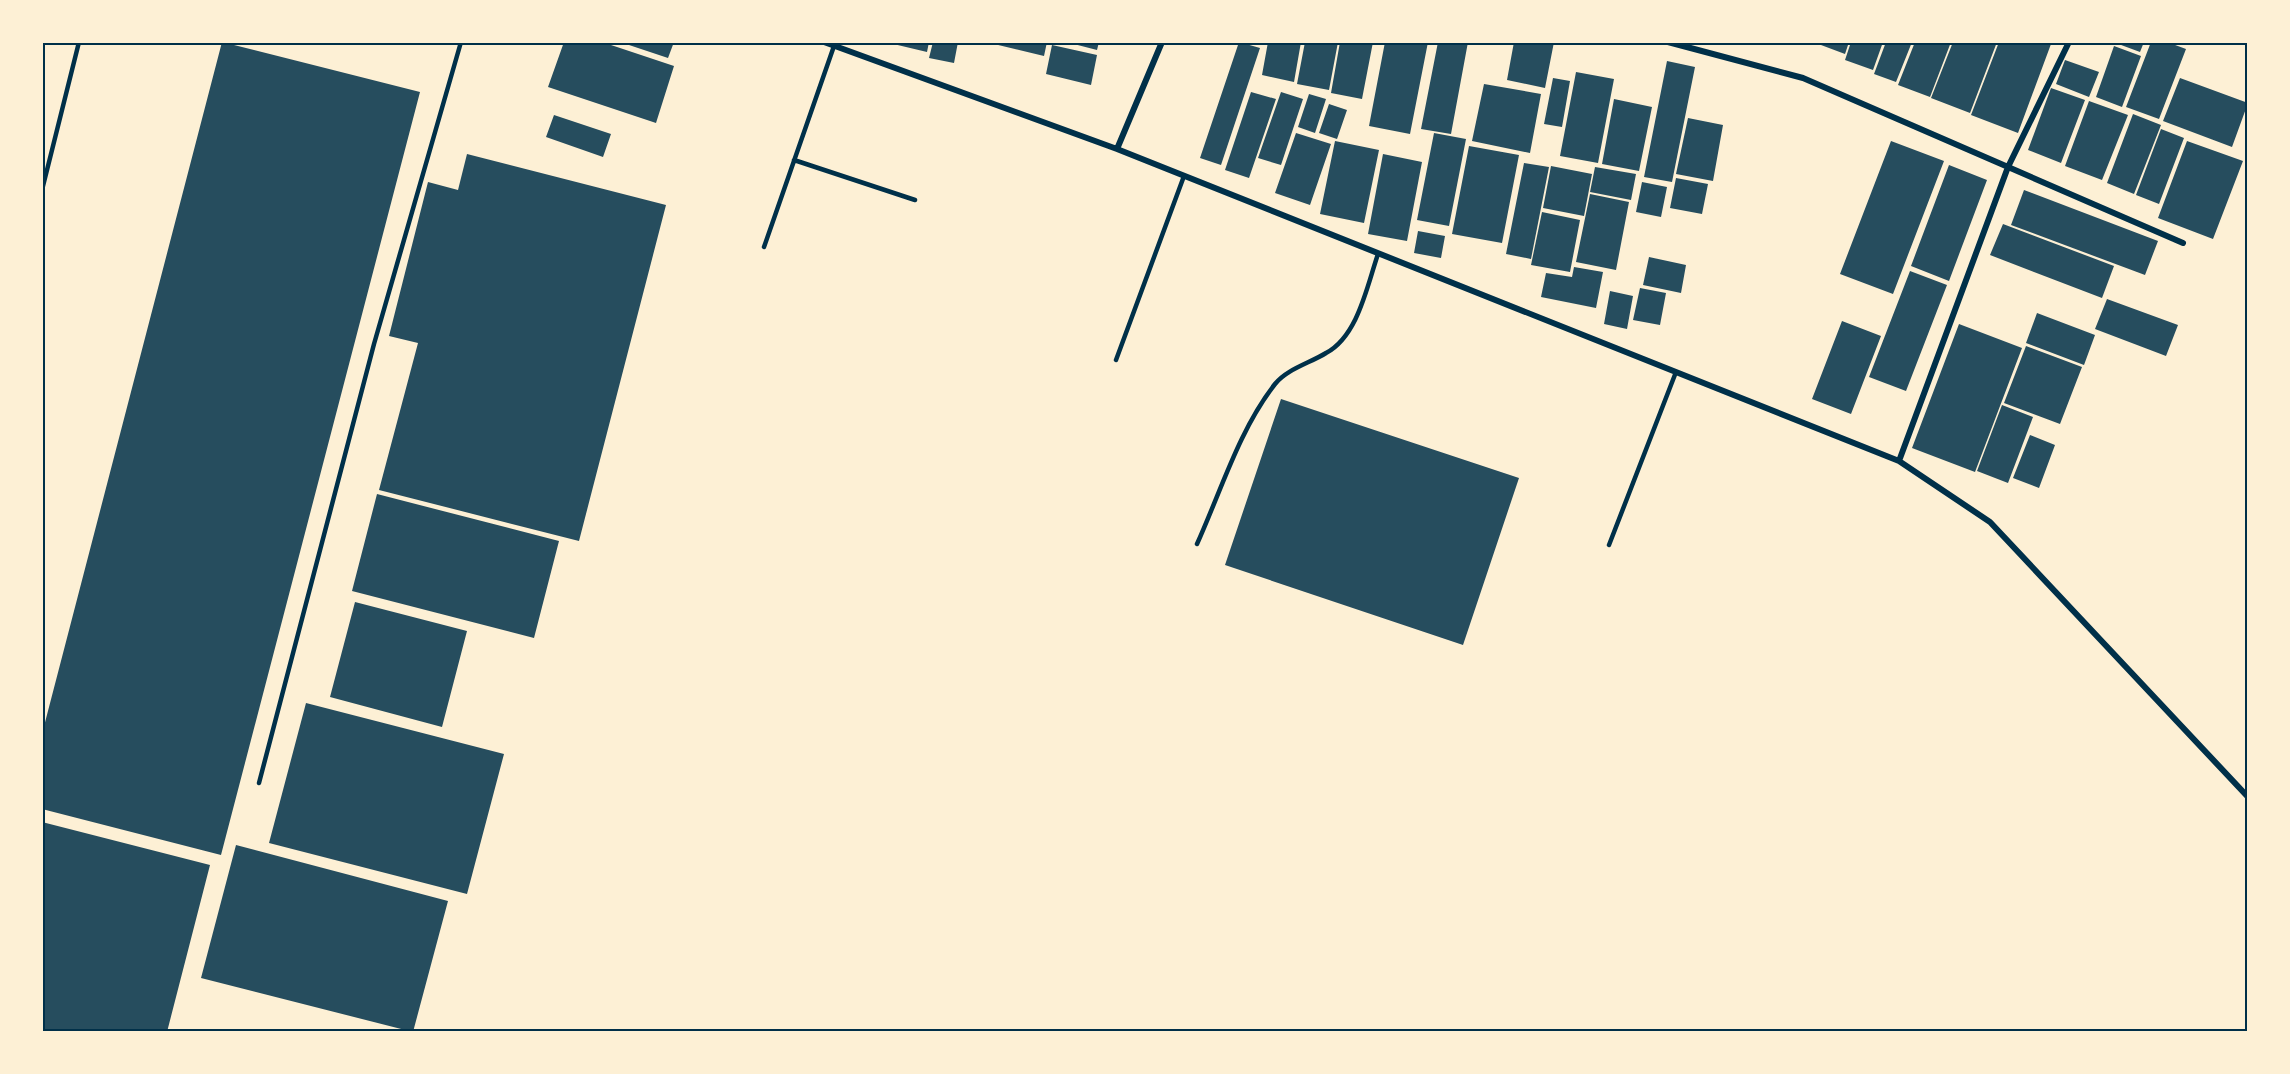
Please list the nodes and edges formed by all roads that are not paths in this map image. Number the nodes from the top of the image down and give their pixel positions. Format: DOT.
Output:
graph roads {
  1 [pos="79,42"];
  2 [pos="460,42"];
  3 [pos="824,42"];
  4 [pos="1162,42"];
  5 [pos="1668,42"];
  6 [pos="2069,42"];
  7 [pos="834,46"];
  8 [pos="1117,149"];
  9 [pos="794,160"];
  10 [pos="2008,166"];
  11 [pos="1184,176"];
  12 [pos="42,190"];
  13 [pos="915,200"];
  14 [pos="2183,243"];
  15 [pos="764,248"];
  16 [pos="1378,254"];
  17 [pos="1116,360"];
  18 [pos="1676,372"];
  19 [pos="1899,460"];
  20 [pos="1197,544"];
  21 [pos="1609,545"];
  22 [pos="260,783"];
  23 [pos="2248,797"];
  1 -- 12 [label="lane"];
  2 -- 22 [label="lane"];
  3 -- 7 [label="street"];
  4 -- 8 [label="street"];
  5 -- 10 [label="street"];
  6 -- 10 [label="street"];
  7 -- 8 [label="street"];
  7 -- 9 [label="lane"];
  8 -- 11 [label="street"];
  9 -- 13 [label="lane"];
  9 -- 15 [label="lane"];
  10 -- 14 [label="street"];
  10 -- 19 [label="street"];
  11 -- 16 [label="street"];
  11 -- 17 [label="lane"];
  16 -- 18 [label="street"];
  16 -- 20 [label="lane"];
  18 -- 19 [label="street"];
  18 -- 21 [label="lane"];
  19 -- 23 [label="street"];
}
